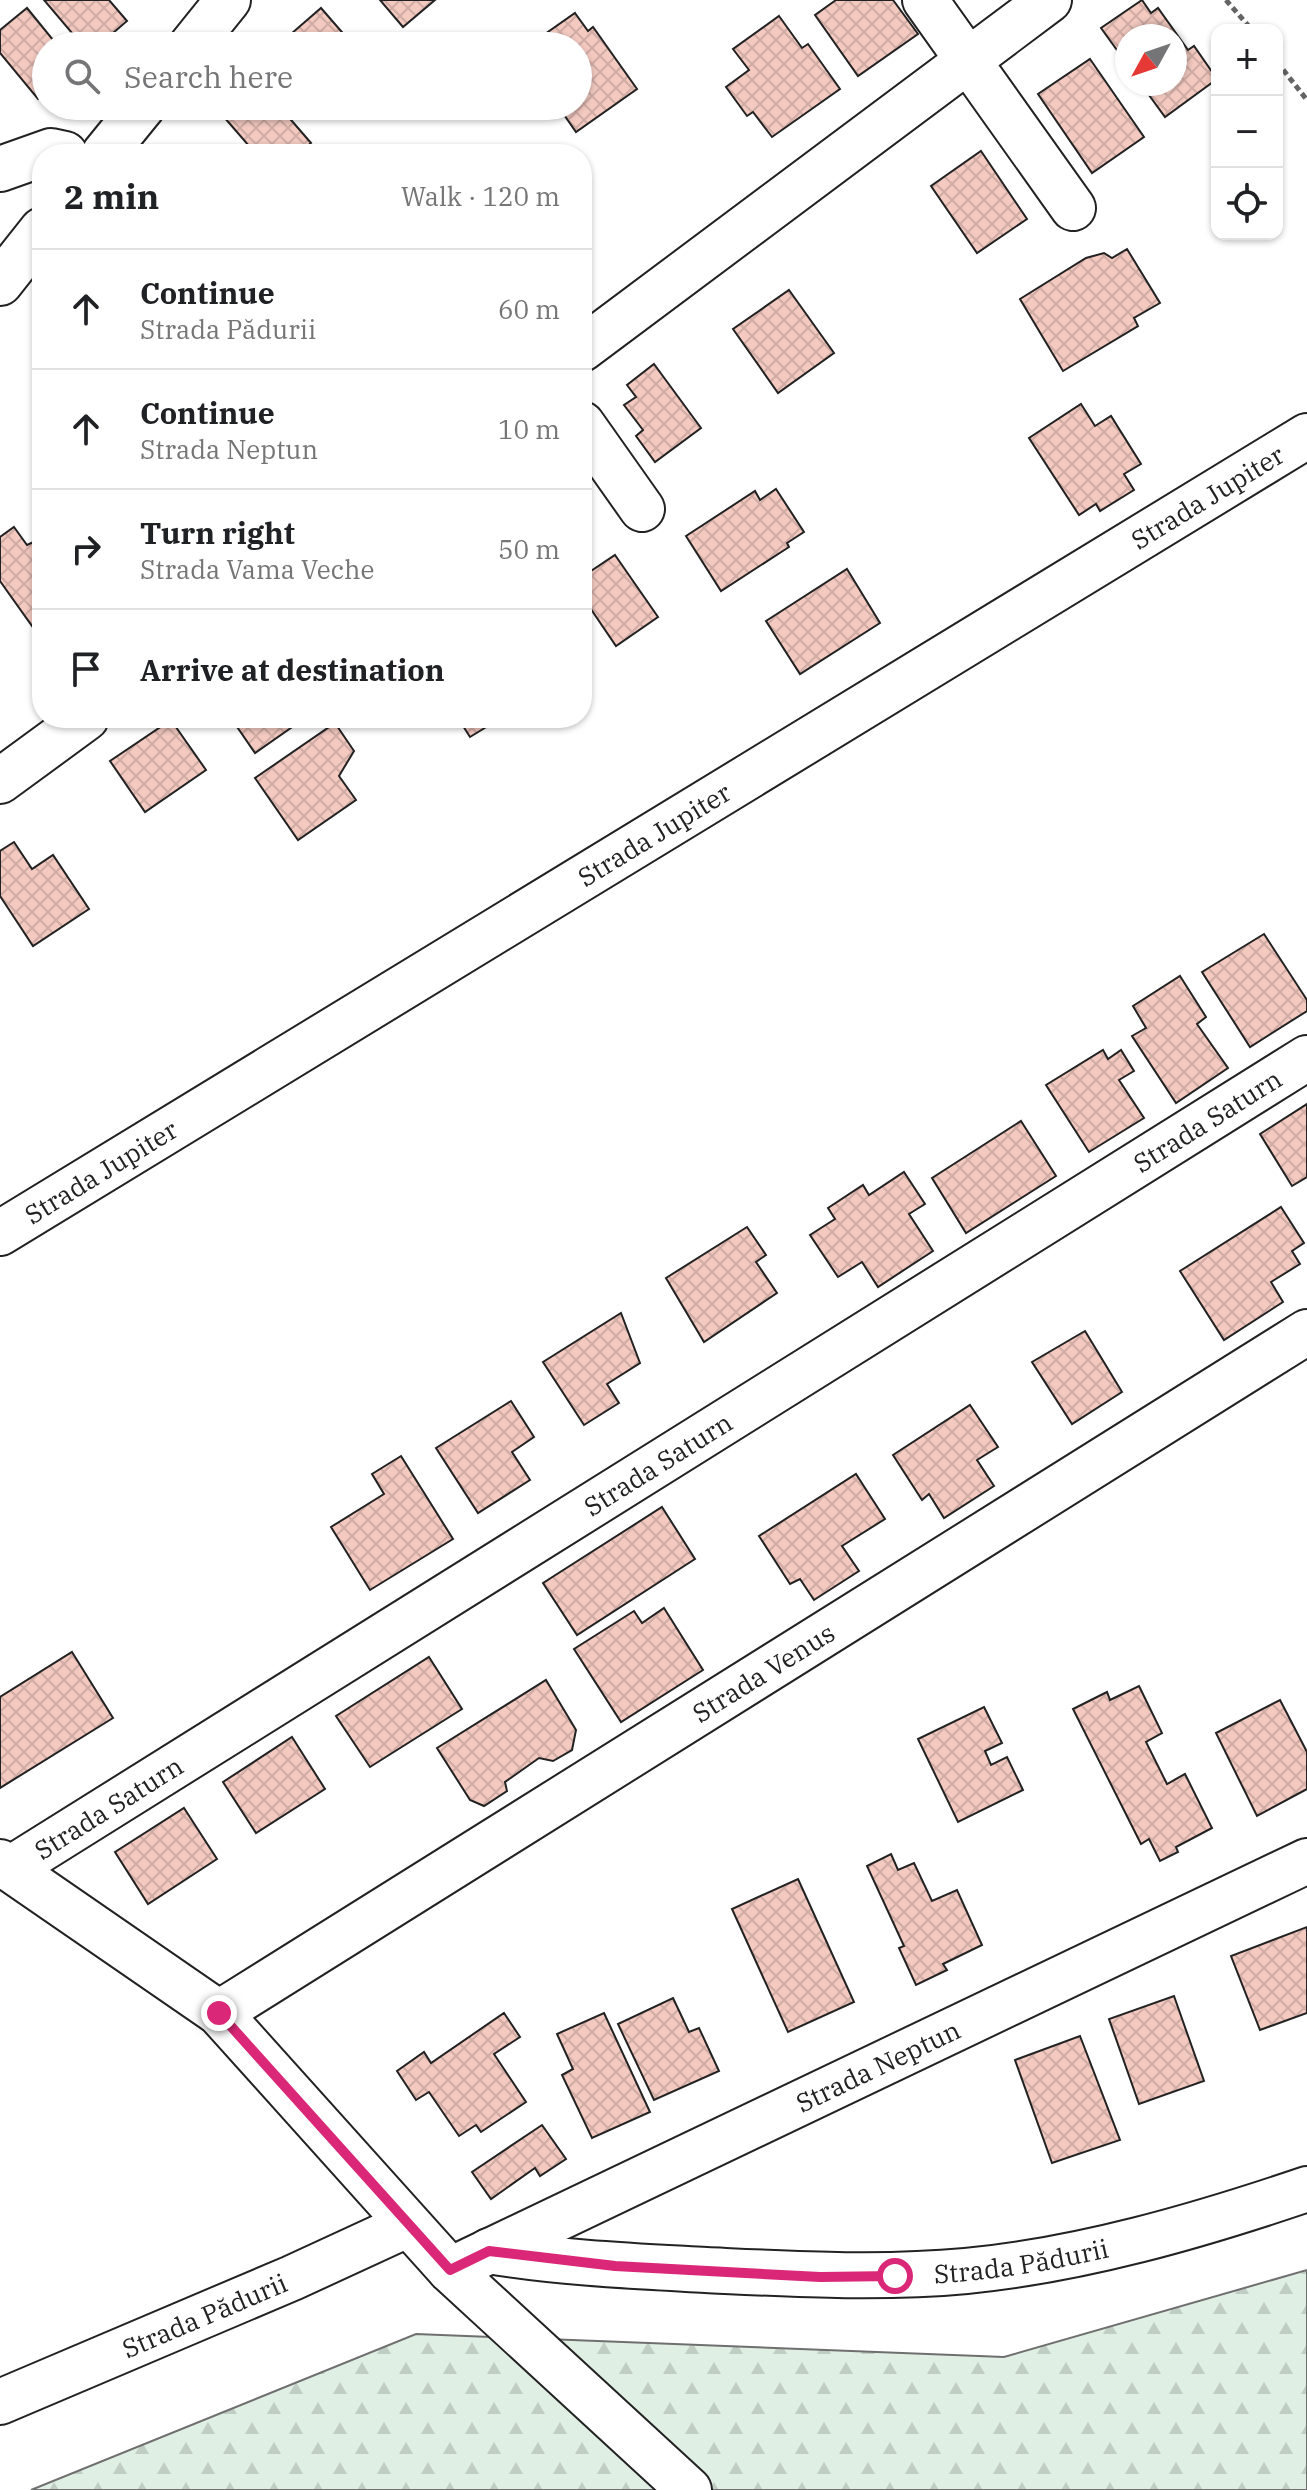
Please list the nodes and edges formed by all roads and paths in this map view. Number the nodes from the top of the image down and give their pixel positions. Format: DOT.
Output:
graph roads {
  1 [pos="228,0"];
  2 [pos="925,0"];
  3 [pos="1049,0"];
  4 [pos="1226,0"];
  5 [pos="1247,24"];
  6 [pos="202,32"];
  7 [pos="967,60"];
  8 [pos="1283,70"];
  9 [pos="1307,100"];
  10 [pos="132,120"];
  11 [pos="112,144"];
  12 [pos="32,158"];
  13 [pos="0,169"];
  14 [pos="1073,208"];
  15 [pos="32,243"];
  16 [pos="0,283"];
  17 [pos="592,341"];
  18 [pos="1307,436"];
  19 [pos="592,438"];
  20 [pos="642,509"];
  21 [pos="72,728"];
  22 [pos="0,781"];
  23 [pos="1307,1058"];
  24 [pos="0,1233"];
  25 [pos="1307,1332"];
  26 [pos="1307,1861"];
  27 [pos="5,1865"];
  28 [pos="219,2013"];
  29 [pos="1307,2189"];
  30 [pos="407,2225"];
  31 [pos="489,2251"];
  32 [pos="450,2270"];
  33 [pos="0,2402"];
  34 [pos="689,2490"];
  1 -- 6 [label="street"];
  2 -- 7 [label="street"];
  3 -- 7 [label="street"];
  4 -- 5 [label="path"];
  7 -- 14 [label="street"];
  7 -- 17 [label="street"];
  8 -- 9 [label="path"];
  10 -- 11 [label="street"];
  12 -- 13 [label="street"];
  15 -- 16 [label="street"];
  18 -- 24 [label="street, Strada Jupiter"];
  19 -- 20 [label="street"];
  21 -- 22 [label="street"];
  23 -- 27 [label="street, Strada Saturn"];
  25 -- 28 [label="street, Strada Venus"];
  26 -- 31 [label="street, Strada Neptun"];
  27 -- 28 [label="street"];
  28 -- 30 [label="street"];
  29 -- 31 [label="street, Strada Pădurii"];
  30 -- 32 [label="street"];
  30 -- 33 [label="street, Strada Pădurii"];
  31 -- 32 [label="street, Strada Neptun"];
  32 -- 34 [label="street"];
}
